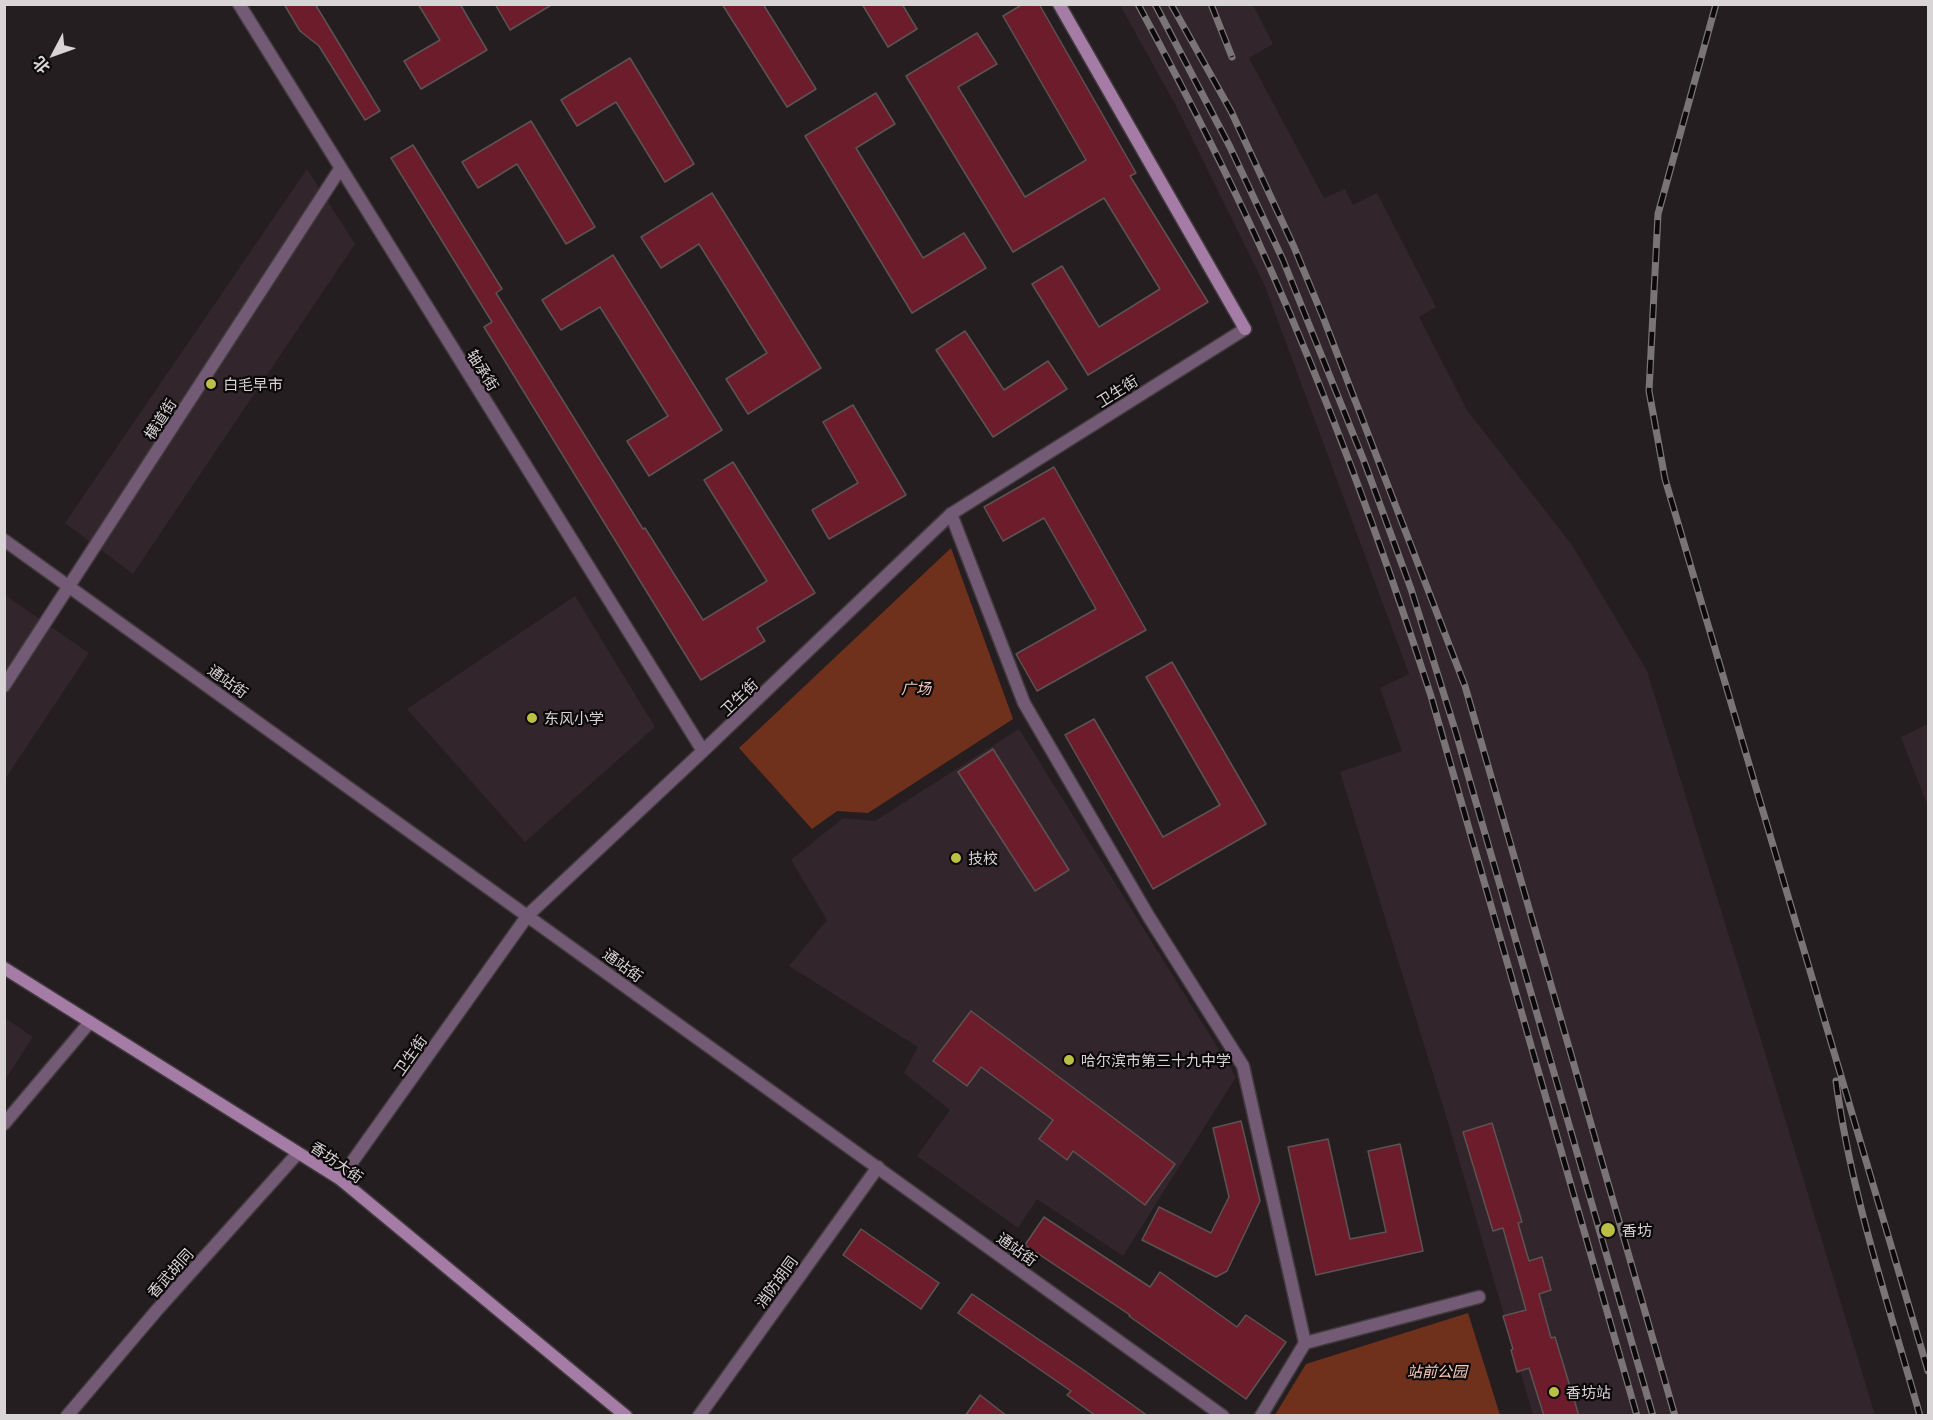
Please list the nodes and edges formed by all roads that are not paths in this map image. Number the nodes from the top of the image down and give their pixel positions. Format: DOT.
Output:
graph roads {
  1 [pos="239,4"];
  2 [pos="1059,4"];
  3 [pos="340,169"];
  4 [pos="1245,329"];
  5 [pos="951,514"];
  6 [pos="4,540"];
  7 [pos="69,586"];
  8 [pos="4,686"];
  9 [pos="704,751"];
  10 [pos="528,915"];
  11 [pos="4,968"];
  12 [pos="90,1022"];
  13 [pos="4,1124"];
  14 [pos="298,1153"];
  15 [pos="878,1167"];
  16 [pos="340,1179"];
  17 [pos="1479,1297"];
  18 [pos="1305,1343"];
  19 [pos="67,1416"];
  20 [pos="626,1416"];
  21 [pos="699,1416"];
  22 [pos="1223,1416"];
  23 [pos="1261,1416"];
  1 -- 3 [label="street, 轴承街"];
  2 -- 4 [label="main road"];
  3 -- 7 [label="street, 横道街"];
  3 -- 9 [label="street, 轴承街"];
  4 -- 5 [label="street, 卫生街"];
  5 -- 9 [label="street, 卫生街"];
  5 -- 18 [label="street"];
  6 -- 7 [label="street, 通站街"];
  7 -- 8 [label="street, 横道街"];
  7 -- 10 [label="street, 通站街"];
  9 -- 10 [label="street, 卫生街"];
  10 -- 15 [label="street, 通站街"];
  10 -- 16 [label="street, 卫生街"];
  11 -- 12 [label="main road, 香坊大街"];
  12 -- 13 [label="street"];
  12 -- 14 [label="main road, 香坊大街"];
  14 -- 16 [label="main road, 香坊大街"];
  14 -- 19 [label="street, 香武胡同"];
  15 -- 21 [label="street, 消防胡同"];
  15 -- 22 [label="street, 通站街"];
  16 -- 20 [label="main road, 香坊大街"];
  17 -- 18 [label="street"];
  18 -- 23 [label="street"];
}
